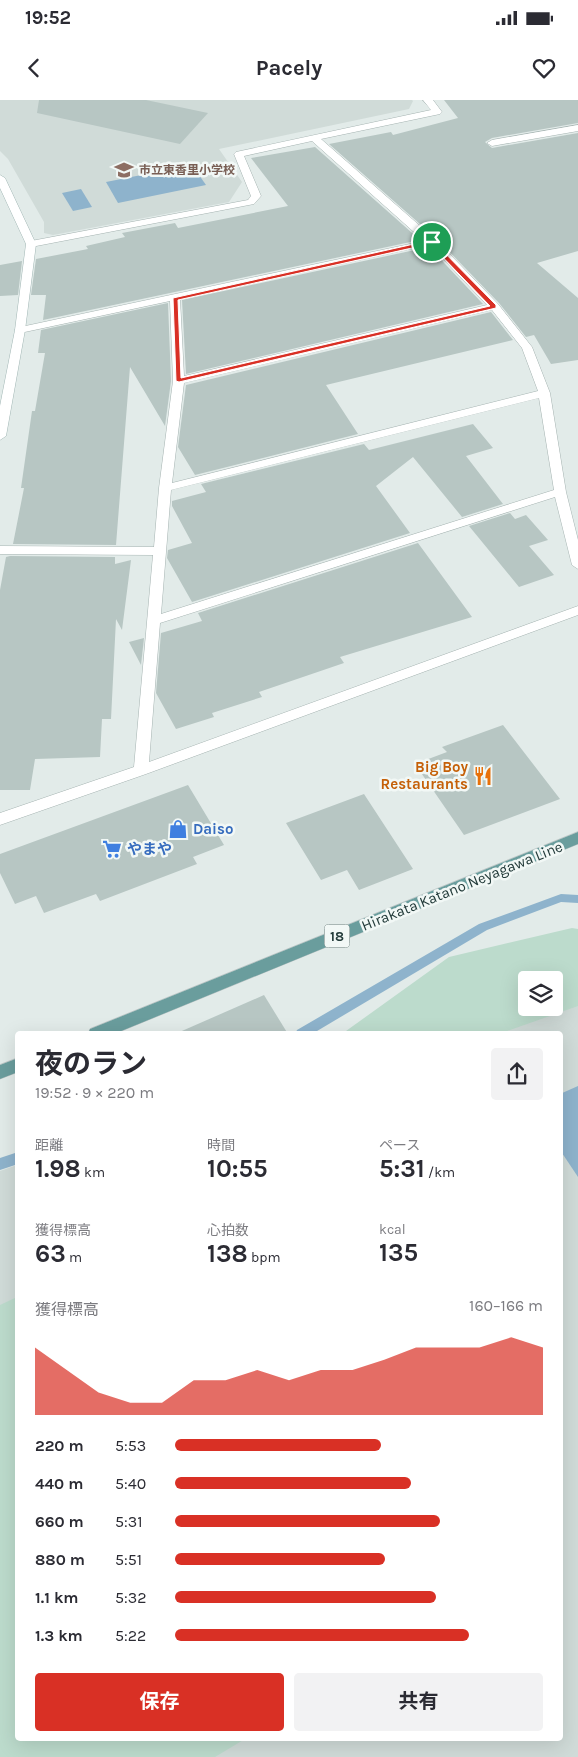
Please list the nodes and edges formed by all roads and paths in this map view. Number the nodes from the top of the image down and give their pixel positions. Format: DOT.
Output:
graph roads {
  1 [pos="428,100"];
  2 [pos="578,128"];
  3 [pos="315,139"];
  4 [pos="492,143"];
  5 [pos="1,183"];
  6 [pos="432,242"];
  7 [pos="31,244"];
  8 [pos="175,299"];
  9 [pos="494,306"];
  10 [pos="20,330"];
  11 [pos="179,381"];
  12 [pos="544,393"];
  13 [pos="0,436"];
  14 [pos="164,488"];
  15 [pos="560,492"];
  16 [pos="0,550"];
  17 [pos="160,550"];
  18 [pos="578,565"];
  19 [pos="578,610"];
  20 [pos="155,620"];
  21 [pos="141,770"];
  22 [pos="0,819"];
  23 [pos="578,838"];
  24 [pos="103,1031"];
  25 [pos="15,1066"];
  26 [pos="0,1072"];
  1 -- 3 [label="street"];
  2 -- 4 [label="street"];
  3 -- 6 [label="street"];
  3 -- 7 [label="street"];
  5 -- 7 [label="street"];
  6 -- 8 [label="street"];
  6 -- 9 [label="street"];
  7 -- 10 [label="street"];
  8 -- 10 [label="street"];
  8 -- 11 [label="street"];
  9 -- 11 [label="street"];
  9 -- 12 [label="street"];
  10 -- 13 [label="street"];
  11 -- 14 [label="street"];
  12 -- 14 [label="street"];
  12 -- 15 [label="street"];
  14 -- 17 [label="street"];
  15 -- 18 [label="street"];
  15 -- 20 [label="street"];
  16 -- 17 [label="street"];
  17 -- 20 [label="street"];
  19 -- 21 [label="street"];
  20 -- 21 [label="street"];
  21 -- 22 [label="street"];
  23 -- 24 [label="main road, Hirakata Katano Neyagawa Line / 18"];
  25 -- 26 [label="main road"];
}
